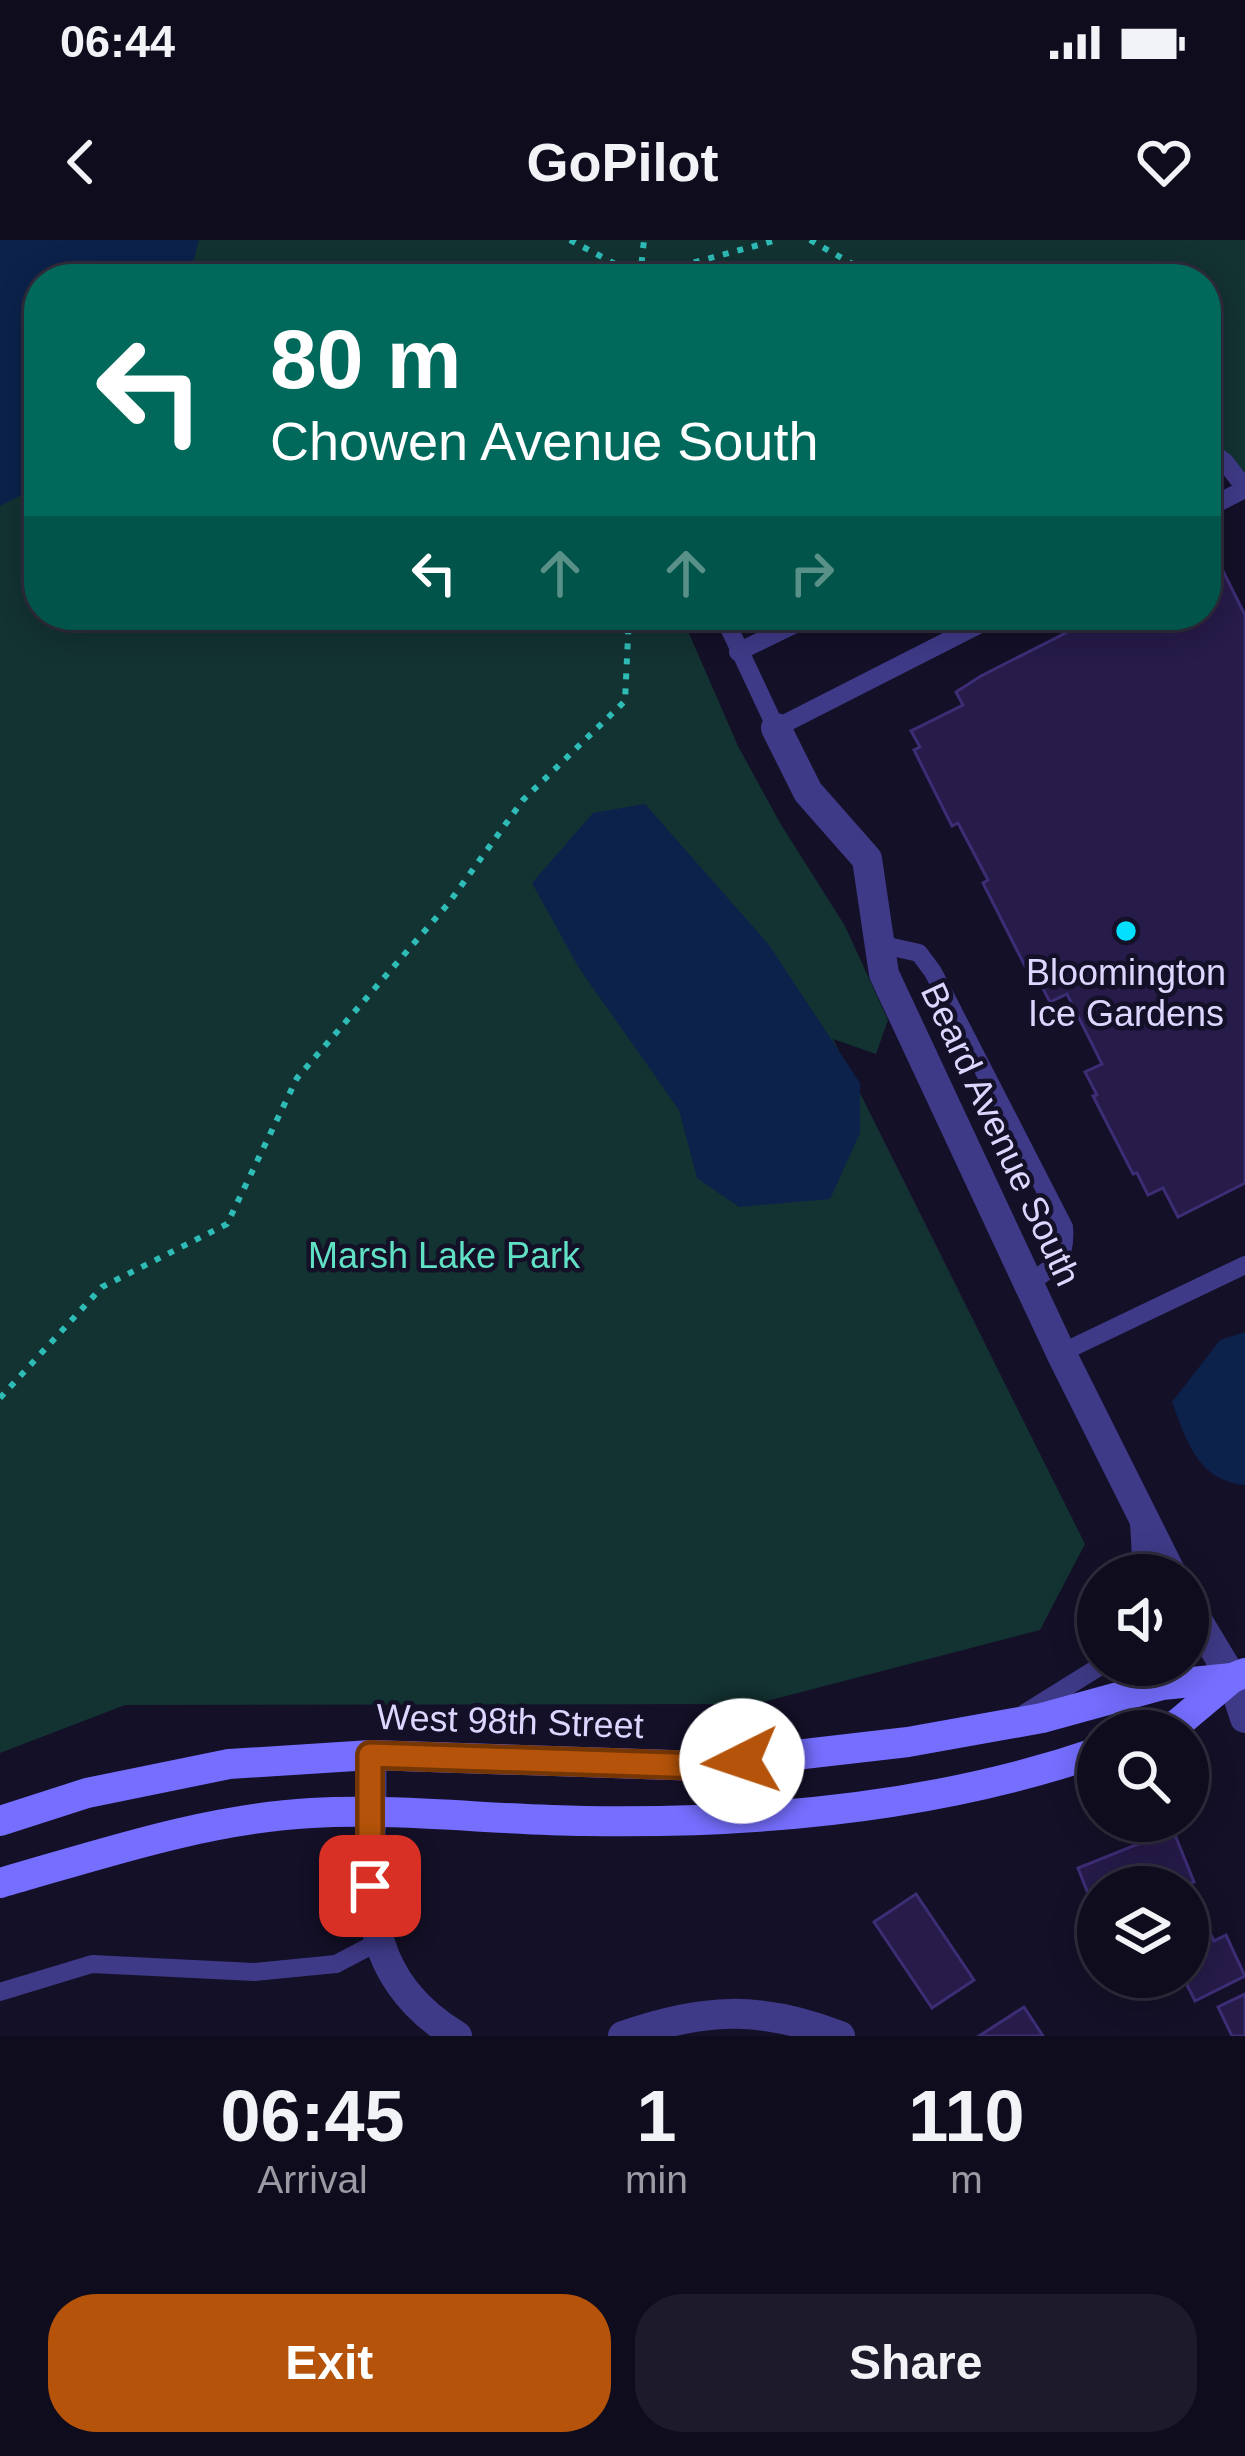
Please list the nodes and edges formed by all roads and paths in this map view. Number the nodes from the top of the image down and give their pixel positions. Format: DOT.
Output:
graph roads {
  1 [pos="569,240"];
  2 [pos="777,240"];
  3 [pos="809,240"];
  4 [pos="614,264"];
  5 [pos="690,264"];
  6 [pos="852,264"];
  7 [pos="1221,459"];
  8 [pos="1245,488"];
  9 [pos="628,630"];
  10 [pos="730,630"];
  11 [pos="783,630"];
  12 [pos="969,630"];
  13 [pos="738,652"];
  14 [pos="776,728"];
  15 [pos="879,944"];
  16 [pos="1245,1265"];
  17 [pos="1028,1284"];
  18 [pos="1060,1353"];
  19 [pos="0,1398"];
  20 [pos="1139,1511"];
  21 [pos="1141,1554"];
  22 [pos="1161,1554"];
  23 [pos="1209,1634"];
  24 [pos="1239,1676"];
  25 [pos="1077,1680"];
  26 [pos="1195,1710"];
  27 [pos="1245,1718"];
  28 [pos="1006,1724"];
  29 [pos="370,1755"];
  30 [pos="1077,1757"];
  31 [pos="373,1811"];
  32 [pos="0,1821"];
  33 [pos="0,1883"];
  34 [pos="378,1942"];
  35 [pos="0,1992"];
  36 [pos="437,2031"];
  37 [pos="623,2036"];
  38 [pos="840,2036"];
  1 -- 4 [label="path"];
  2 -- 5 [label="path"];
  3 -- 6 [label="path"];
  7 -- 8 [label="lane"];
  9 -- 19 [label="path"];
  10 -- 13 [label="lane"];
  11 -- 13 [label="lane"];
  12 -- 14 [label="lane"];
  13 -- 14 [label="lane"];
  14 -- 15 [label="street, Beard Avenue South"];
  15 -- 17 [label="street, Beard Avenue South"];
  15 -- 17 [label="lane"];
  16 -- 18 [label="lane"];
  17 -- 18 [label="street, Beard Avenue South"];
  18 -- 20 [label="street, Beard Avenue South"];
  20 -- 21 [label="lane"];
  20 -- 22 [label="street, Beard Avenue South"];
  23 -- 24 [label="street"];
  24 -- 26 [label="street"];
  24 -- 27 [label="street"];
  24 -- 28 [label="street, West 98th Street"];
  25 -- 28 [label="lane"];
  28 -- 29 [label="street, West 98th Street"];
  29 -- 31 [label="street"];
  29 -- 32 [label="street, West 98th Street"];
  30 -- 31 [label="street"];
  31 -- 33 [label="street"];
  31 -- 34 [label="street"];
  34 -- 35 [label="lane"];
  34 -- 36 [label="street"];
  37 -- 38 [label="street"];
}
